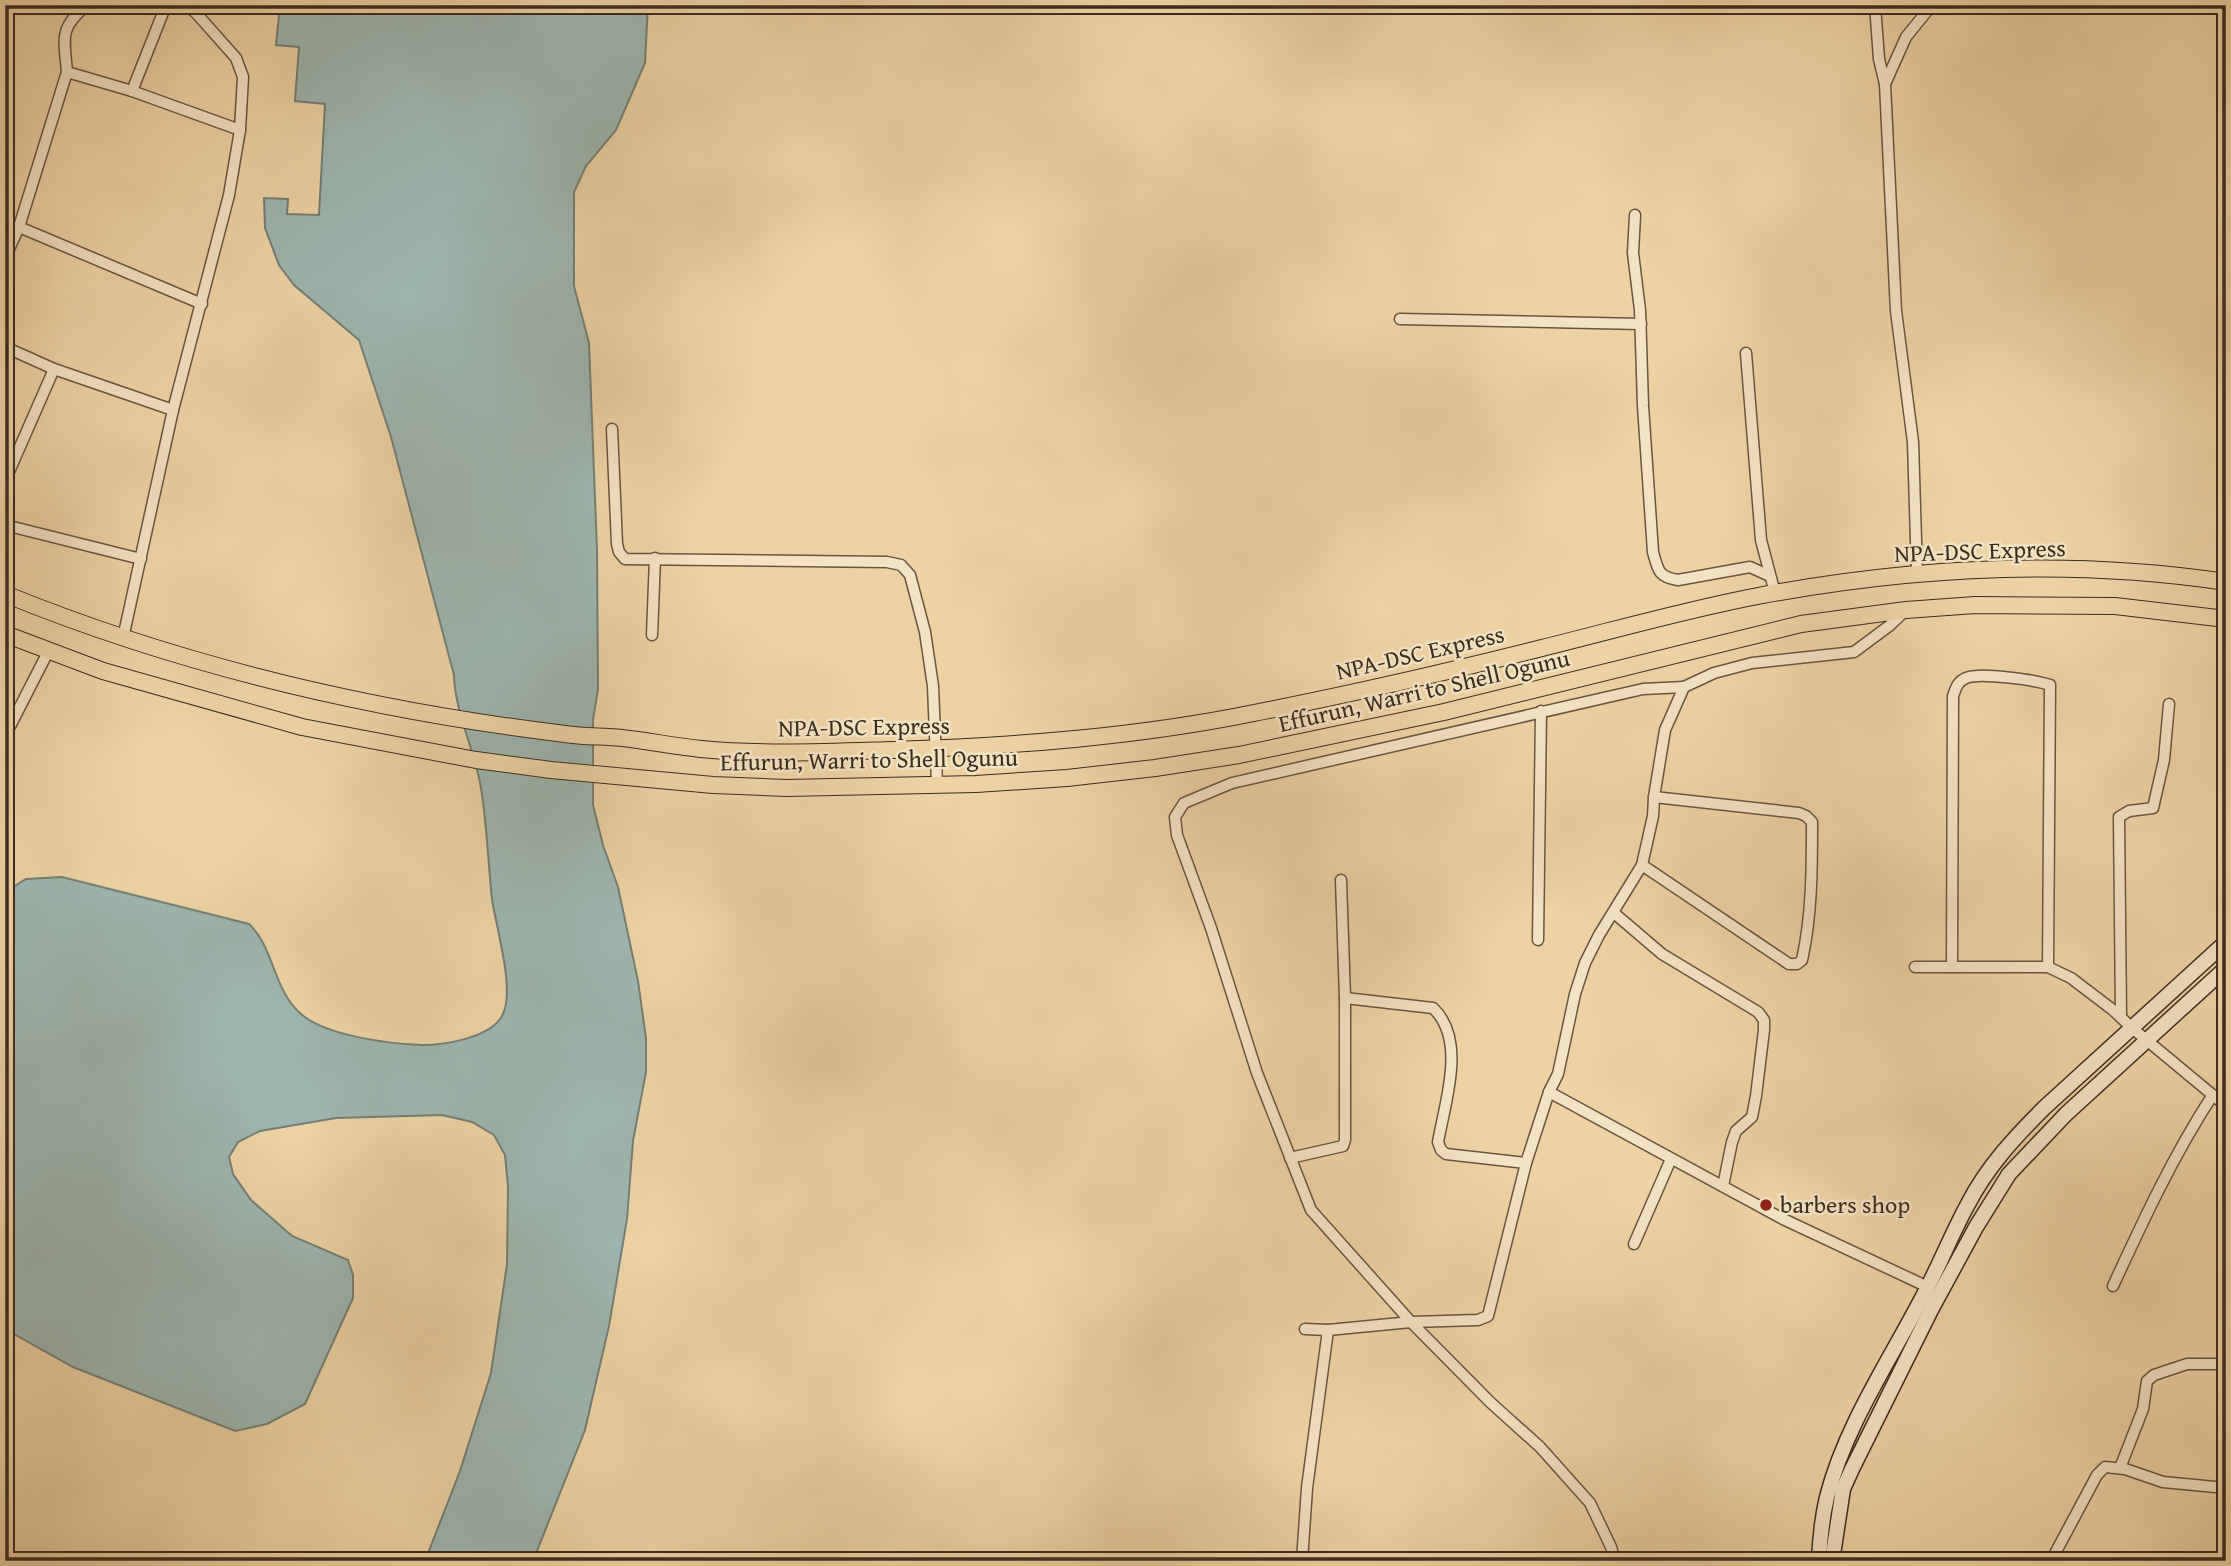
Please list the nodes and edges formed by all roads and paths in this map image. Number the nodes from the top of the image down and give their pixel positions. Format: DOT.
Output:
graph roads {
  1 [pos="87,5"];
  2 [pos="166,5"];
  3 [pos="186,5"];
  4 [pos="1875,5"];
  5 [pos="1932,5"];
  6 [pos="67,72"];
  7 [pos="1885,84"];
  8 [pos="132,91"];
  9 [pos="240,130"];
  10 [pos="1636,215"];
  11 [pos="19,227"];
  12 [pos="5,258"];
  13 [pos="202,304"];
  14 [pos="1400,319"];
  15 [pos="1641,324"];
  16 [pos="5,347"];
  17 [pos="1746,354"];
  18 [pos="54,369"];
  19 [pos="173,410"];
  20 [pos="612,429"];
  21 [pos="5,481"];
  22 [pos="5,525"];
  23 [pos="655,558"];
  24 [pos="141,559"];
  25 [pos="1917,573"];
  26 [pos="1770,576"];
  27 [pos="2226,582"];
  28 [pos="1775,593"];
  29 [pos="5,594"];
  30 [pos="1906,610"];
  31 [pos="2226,619"];
  32 [pos="5,634"];
  33 [pos="652,635"];
  34 [pos="122,638"];
  35 [pos="49,650"];
  36 [pos="1684,687"];
  37 [pos="2169,704"];
  38 [pos="1541,711"];
  39 [pos="5,736"];
  40 [pos="935,748"];
  41 [pos="937,784"];
  42 [pos="1654,797"];
  43 [pos="1642,865"];
  44 [pos="1341,880"];
  45 [pos="1614,913"];
  46 [pos="1538,940"];
  47 [pos="2226,942"];
  48 [pos="1915,967"];
  49 [pos="1952,967"];
  50 [pos="2048,967"];
  51 [pos="2226,968"];
  52 [pos="1345,998"];
  53 [pos="2126,1023"];
  54 [pos="2146,1039"];
  55 [pos="1549,1092"];
  56 [pos="2212,1096"];
  57 [pos="2226,1106"];
  58 [pos="1290,1158"];
  59 [pos="1671,1159"];
  60 [pos="1526,1163"];
  61 [pos="1723,1186"];
  62 [pos="1634,1244"];
  63 [pos="2113,1286"];
  64 [pos="1928,1287"];
  65 [pos="1411,1322"];
  66 [pos="1305,1329"];
  67 [pos="1328,1330"];
  68 [pos="2226,1364"];
  69 [pos="2120,1468"];
  70 [pos="2226,1488"];
  71 [pos="1302,1561"];
  72 [pos="1615,1561"];
  73 [pos="1819,1561"];
  74 [pos="1832,1561"];
  75 [pos="2051,1561"];
  1 -- 6 [label="street"];
  2 -- 8 [label="street"];
  3 -- 9 [label="street"];
  4 -- 7 [label="street"];
  5 -- 7 [label="street"];
  6 -- 8 [label="street"];
  6 -- 11 [label="street"];
  7 -- 25 [label="street"];
  8 -- 9 [label="street"];
  9 -- 13 [label="street"];
  10 -- 15 [label="street"];
  11 -- 12 [label="street"];
  11 -- 13 [label="street"];
  13 -- 19 [label="street"];
  14 -- 15 [label="street"];
  15 -- 26 [label="street"];
  16 -- 18 [label="street"];
  17 -- 26 [label="street"];
  18 -- 19 [label="street"];
  18 -- 21 [label="street"];
  19 -- 24 [label="street"];
  20 -- 23 [label="street"];
  22 -- 24 [label="street"];
  23 -- 33 [label="street"];
  23 -- 40 [label="street"];
  24 -- 34 [label="street"];
  25 -- 27 [label="main road, NPA-DSC Express"];
  25 -- 28 [label="main road, NPA-DSC Express"];
  26 -- 28 [label="street"];
  28 -- 40 [label="main road, NPA-DSC Express"];
  29 -- 34 [label="main road, NPA-DSC Express"];
  30 -- 31 [label="main road, Effurun, Warri to Shell Ogunu"];
  30 -- 36 [label="street"];
  30 -- 41 [label="main road, Effurun, Warri to Shell Ogunu"];
  32 -- 35 [label="main road, Effurun, Warri to Shell Ogunu"];
  34 -- 40 [label="main road, NPA-DSC Express"];
  35 -- 39 [label="street"];
  35 -- 41 [label="main road, Effurun, Warri to Shell Ogunu"];
  36 -- 38 [label="street"];
  36 -- 42 [label="street"];
  37 -- 53 [label="street"];
  38 -- 46 [label="street"];
  38 -- 58 [label="street"];
  40 -- 41 [label="street"];
  42 -- 43 [label="street"];
  42 -- 43 [label="street"];
  43 -- 45 [label="street"];
  44 -- 52 [label="street"];
  45 -- 55 [label="street"];
  45 -- 61 [label="street"];
  47 -- 53 [label="main road"];
  48 -- 49 [label="street"];
  49 -- 50 [label="street"];
  49 -- 50 [label="street"];
  50 -- 53 [label="street"];
  51 -- 54 [label="main road"];
  52 -- 58 [label="street"];
  52 -- 60 [label="street"];
  53 -- 54 [label="street"];
  53 -- 64 [label="main road"];
  54 -- 56 [label="street"];
  54 -- 74 [label="main road"];
  55 -- 59 [label="street"];
  55 -- 60 [label="street"];
  56 -- 57 [label="street"];
  56 -- 63 [label="street"];
  58 -- 65 [label="street"];
  59 -- 61 [label="street"];
  59 -- 62 [label="street"];
  60 -- 65 [label="street"];
  61 -- 64 [label="street"];
  64 -- 73 [label="main road"];
  65 -- 67 [label="street"];
  65 -- 72 [label="street"];
  66 -- 67 [label="street"];
  67 -- 71 [label="street"];
  68 -- 69 [label="street"];
  69 -- 70 [label="street"];
  69 -- 75 [label="street"];
}
